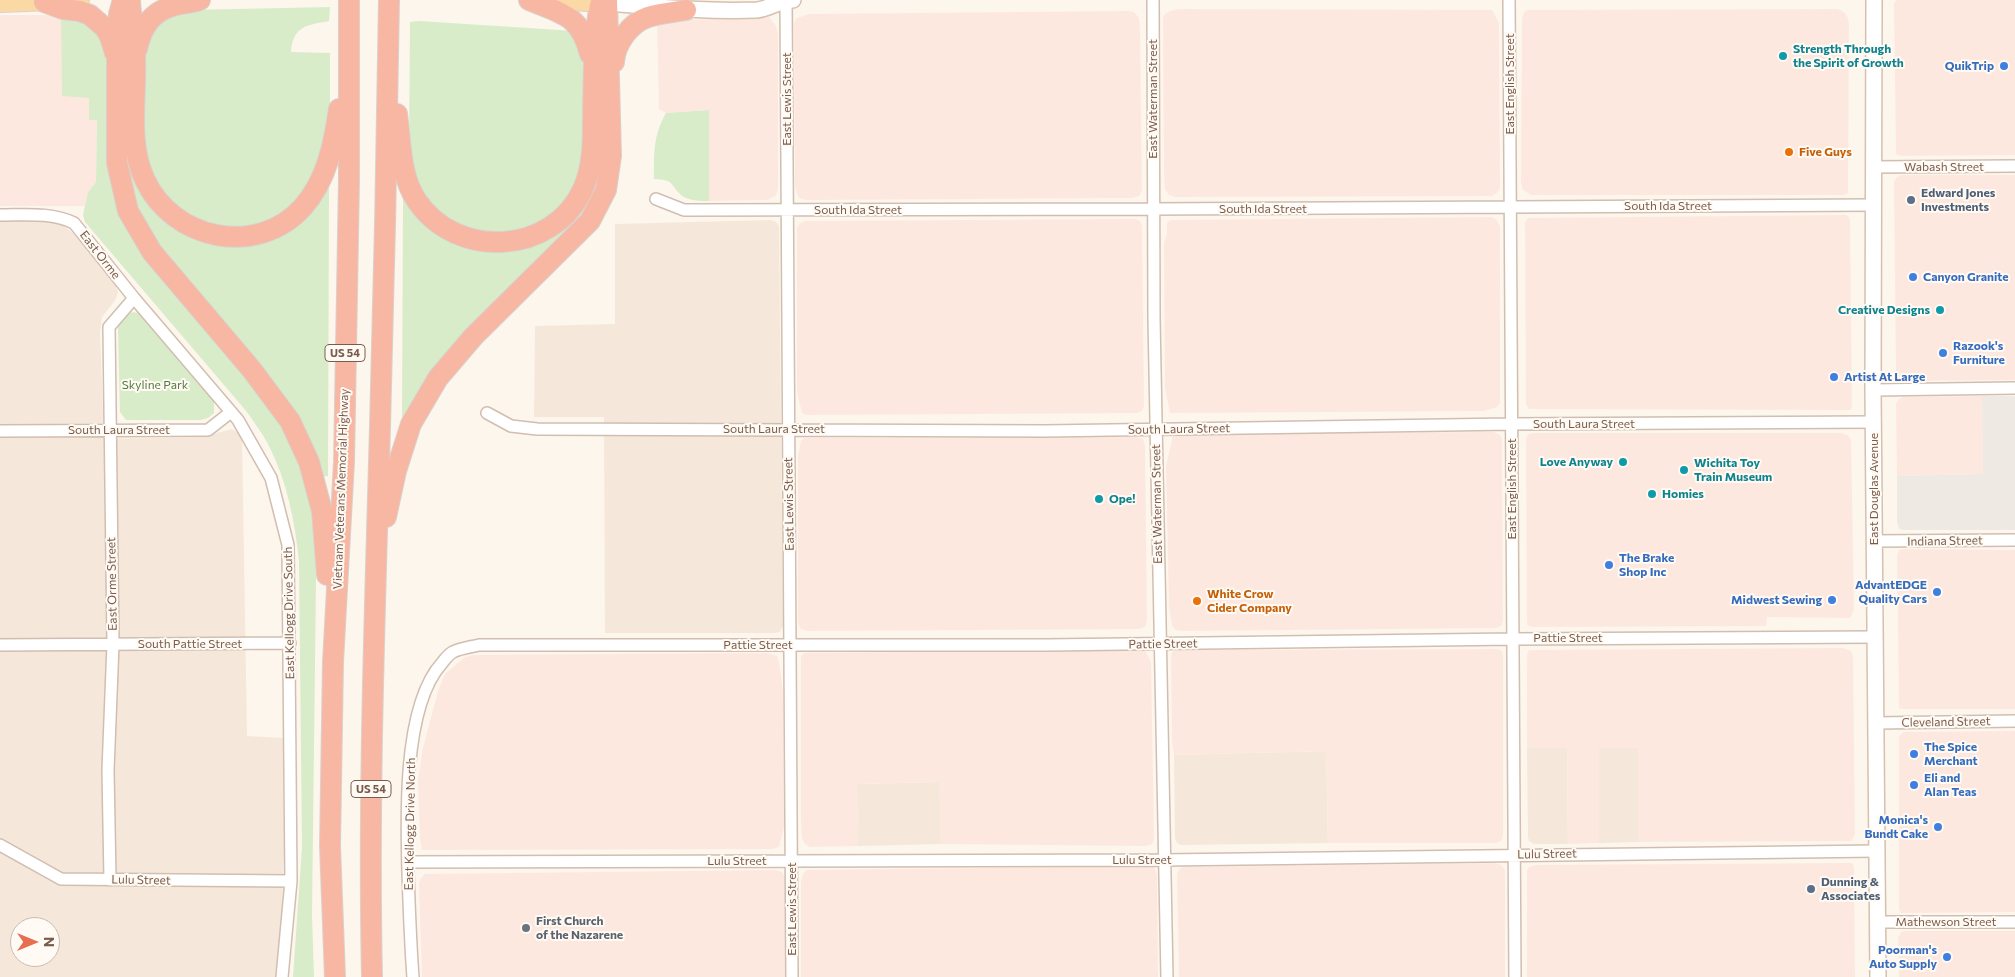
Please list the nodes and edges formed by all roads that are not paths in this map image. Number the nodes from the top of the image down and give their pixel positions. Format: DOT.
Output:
graph roads {
  1 [pos="80,0"];
  2 [pos="123,0"];
  3 [pos="130,0"];
  4 [pos="200,0"];
  5 [pos="349,0"];
  6 [pos="389,0"];
  7 [pos="529,0"];
  8 [pos="549,0"];
  9 [pos="786,0"];
  10 [pos="793,0"];
  11 [pos="1153,0"];
  12 [pos="1509,0"];
  13 [pos="1874,0"];
  14 [pos="44,2"];
  15 [pos="604,2"];
  16 [pos="0,3"];
  17 [pos="686,10"];
  18 [pos="388,44"];
  19 [pos="349,45"];
  20 [pos="126,57"];
  21 [pos="594,73"];
  22 [pos="611,114"];
  23 [pos="2015,166"];
  24 [pos="1873,167"];
  25 [pos="656,199"];
  26 [pos="1873,205"];
  27 [pos="1510,207"];
  28 [pos="1153,209"];
  29 [pos="788,210"];
  30 [pos="0,215"];
  31 [pos="134,298"];
  32 [pos="2015,388"];
  33 [pos="1873,390"];
  34 [pos="231,412"];
  35 [pos="487,413"];
  36 [pos="1874,422"];
  37 [pos="1511,424"];
  38 [pos="788,429"];
  39 [pos="1156,429"];
  40 [pos="110,430"];
  41 [pos="0,431"];
  42 [pos="2015,540"];
  43 [pos="1874,541"];
  44 [pos="375,601"];
  45 [pos="1876,637"];
  46 [pos="1513,638"];
  47 [pos="290,643"];
  48 [pos="113,644"];
  49 [pos="1160,644"];
  50 [pos="0,645"];
  51 [pos="790,645"];
  52 [pos="452,652"];
  53 [pos="332,662"];
  54 [pos="2015,721"];
  55 [pos="1876,723"];
  56 [pos="0,845"];
  57 [pos="1877,851"];
  58 [pos="1514,854"];
  59 [pos="1164,860"];
  60 [pos="792,861"];
  61 [pos="408,862"];
  62 [pos="110,880"];
  63 [pos="291,881"];
  64 [pos="1878,922"];
  65 [pos="2015,922"];
  66 [pos="282,977"];
  67 [pos="334,977"];
  68 [pos="372,977"];
  69 [pos="413,977"];
  70 [pos="792,977"];
  71 [pos="1167,977"];
  72 [pos="1515,977"];
  73 [pos="1878,977"];
  1 -- 14 [label="main road"];
  2 -- 20 [label="highway"];
  3 -- 20 [label="highway"];
  4 -- 20 [label="highway"];
  5 -- 19 [label="highway, Vietnam Veterans Memorial Highway / US 54"];
  6 -- 18 [label="highway, US 54"];
  7 -- 21 [label="highway"];
  8 -- 15 [label="main road"];
  9 -- 10 [label="main road"];
  9 -- 17 [label="main road"];
  9 -- 29 [label="street, East Lewis Street"];
  11 -- 28 [label="street, East Waterman Street"];
  12 -- 27 [label="street, East English Street"];
  13 -- 24 [label="main road, East Douglas Avenue"];
  14 -- 16 [label="main road"];
  14 -- 20 [label="highway"];
  15 -- 17 [label="main road"];
  15 -- 21 [label="highway"];
  15 -- 22 [label="highway"];
  17 -- 22 [label="highway"];
  18 -- 21 [label="highway"];
  18 -- 44 [label="highway, US 54"];
  19 -- 20 [label="highway"];
  19 -- 53 [label="highway, Vietnam Veterans Memorial Highway / US 54"];
  20 -- 53 [label="highway"];
  22 -- 44 [label="highway"];
  23 -- 24 [label="street, Wabash Street"];
  24 -- 26 [label="main road, East Douglas Avenue"];
  25 -- 29 [label="street, South Ida Street"];
  26 -- 27 [label="street, South Ida Street"];
  26 -- 33 [label="main road, East Douglas Avenue"];
  27 -- 28 [label="street, South Ida Street"];
  27 -- 37 [label="street, East English Street"];
  28 -- 29 [label="street, South Ida Street"];
  28 -- 39 [label="street, East Waterman Street"];
  29 -- 38 [label="street, East Lewis Street"];
  30 -- 31 [label="street, East Orme"];
  31 -- 34 [label="street, East Kellogg Drive South"];
  31 -- 40 [label="street, East Orme Street"];
  32 -- 33 [label="street"];
  33 -- 36 [label="main road, East Douglas Avenue"];
  34 -- 40 [label="street, South Laura Street"];
  34 -- 47 [label="street, East Kellogg Drive South"];
  35 -- 38 [label="street, South Laura Street"];
  36 -- 37 [label="street, South Laura Street"];
  36 -- 43 [label="main road, East Douglas Avenue"];
  37 -- 39 [label="street, South Laura Street"];
  37 -- 46 [label="street, East English Street"];
  38 -- 39 [label="street, South Laura Street"];
  38 -- 51 [label="street, East Lewis Street"];
  39 -- 49 [label="street, East Waterman Street"];
  40 -- 41 [label="street, South Laura Street"];
  40 -- 48 [label="street, East Orme Street"];
  42 -- 43 [label="street, Indiana Street"];
  43 -- 45 [label="main road, East Douglas Avenue"];
  44 -- 68 [label="highway, US 54"];
  45 -- 46 [label="street, Pattie Street"];
  45 -- 55 [label="main road, East Douglas Avenue"];
  46 -- 49 [label="street, Pattie Street"];
  46 -- 58 [label="street, East English Street"];
  47 -- 48 [label="street, South Pattie Street"];
  47 -- 63 [label="street, East Kellogg Drive South"];
  48 -- 50 [label="street, South Pattie Street"];
  48 -- 62 [label="street, East Orme Street"];
  49 -- 51 [label="street, Pattie Street"];
  49 -- 59 [label="street, East Waterman Street"];
  51 -- 52 [label="street, Pattie Street"];
  51 -- 60 [label="street, East Lewis Street"];
  52 -- 61 [label="street, East Kellogg Drive North"];
  53 -- 67 [label="highway, Vietnam Veterans Memorial Highway / US 54"];
  54 -- 55 [label="street, Cleveland Street"];
  55 -- 57 [label="main road, East Douglas Avenue"];
  56 -- 62 [label="street, Lulu Street"];
  57 -- 58 [label="street, Lulu Street"];
  57 -- 64 [label="main road, East Douglas Avenue"];
  58 -- 59 [label="street, Lulu Street"];
  58 -- 72 [label="street, East English Street"];
  59 -- 60 [label="street, Lulu Street"];
  59 -- 71 [label="street, East Waterman Street"];
  60 -- 61 [label="street, Lulu Street"];
  60 -- 70 [label="street, East Lewis Street"];
  61 -- 69 [label="street, East Kellogg Drive North"];
  62 -- 63 [label="street, Lulu Street"];
  63 -- 66 [label="street, East Kellogg Drive South"];
  64 -- 65 [label="street, Mathewson Street"];
  64 -- 73 [label="main road, East Douglas Avenue"];
}
